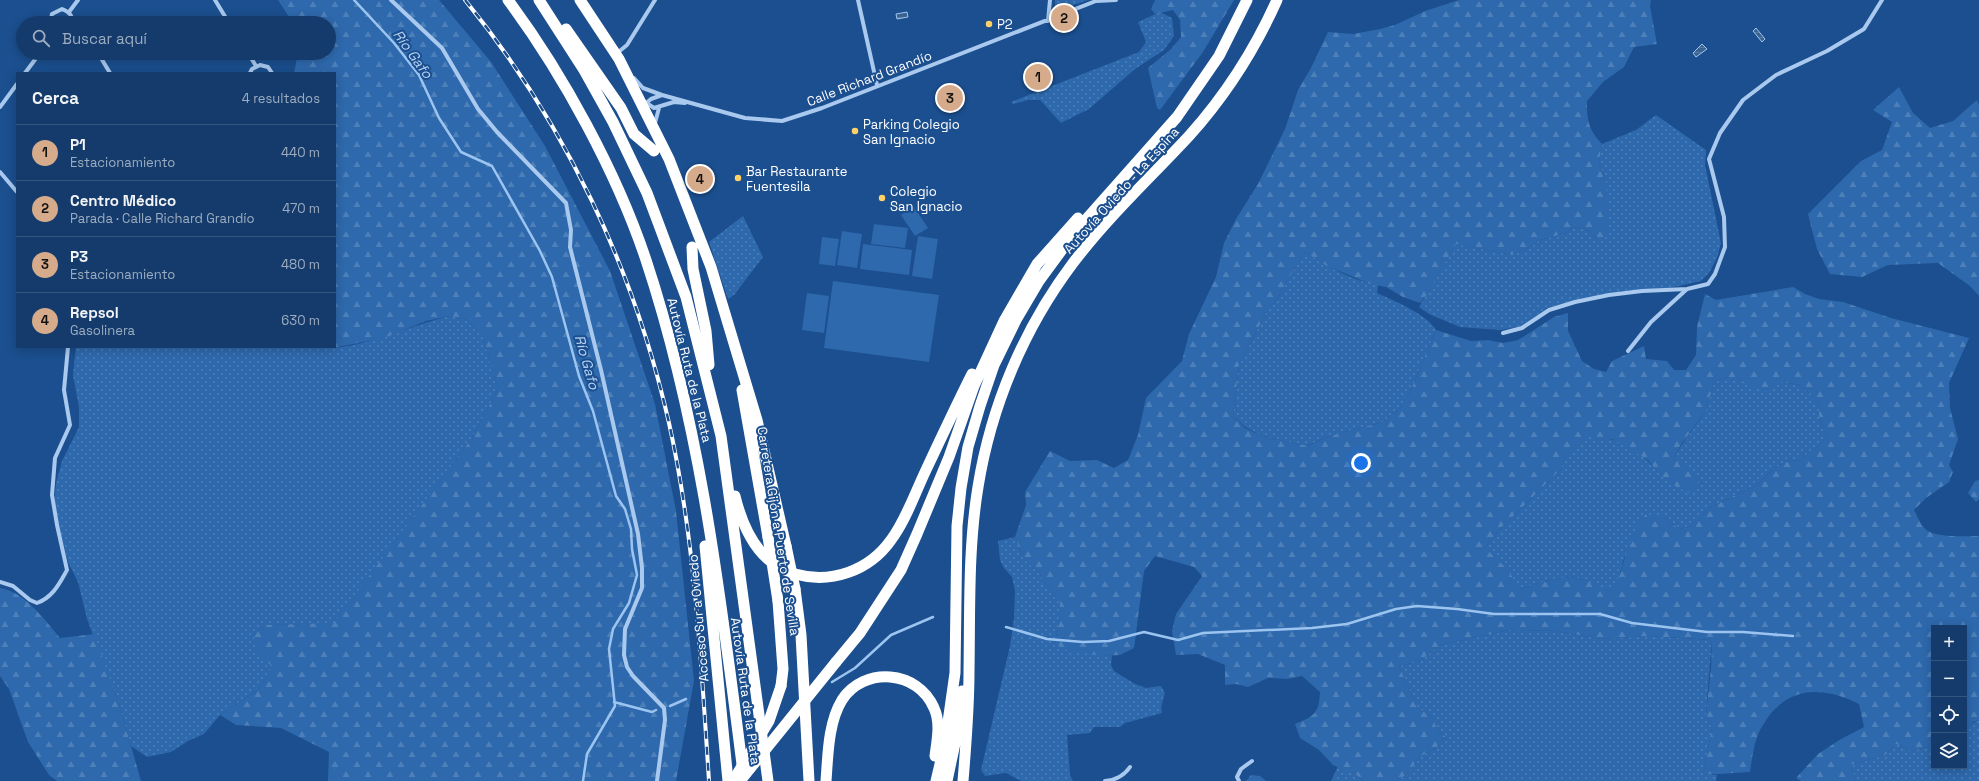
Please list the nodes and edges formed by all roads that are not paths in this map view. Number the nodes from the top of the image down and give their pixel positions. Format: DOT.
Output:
graph roads {
  1 [pos="78,0"];
  2 [pos="215,0"];
  3 [pos="391,0"];
  4 [pos="508,0"];
  5 [pos="539,0"];
  6 [pos="545,0"];
  7 [pos="580,0"];
  8 [pos="655,0"];
  9 [pos="858,0"];
  10 [pos="1050,0"];
  11 [pos="1116,0"];
  12 [pos="1247,0"];
  13 [pos="1277,0"];
  14 [pos="1882,0"];
  15 [pos="1096,1"];
  16 [pos="68,12"];
  17 [pos="52,16"];
  18 [pos="72,16"];
  19 [pos="225,16"];
  20 [pos="1048,21"];
  21 [pos="617,56"];
  22 [pos="1219,56"];
  23 [pos="35,60"];
  24 [pos="102,60"];
  25 [pos="252,60"];
  26 [pos="256,66"];
  27 [pos="26,72"];
  28 [pos="109,72"];
  29 [pos="251,72"];
  30 [pos="271,72"];
  31 [pos="16,85"];
  32 [pos="878,85"];
  33 [pos="662,95"];
  34 [pos="641,101"];
  35 [pos="693,104"];
  36 [pos="0,107"];
  37 [pos="658,108"];
  38 [pos="656,133"];
  39 [pos="654,151"];
  40 [pos="0,172"];
  41 [pos="16,191"];
  42 [pos="692,247"];
  43 [pos="1037,264"];
  44 [pos="1687,289"];
  45 [pos="729,323"];
  46 [pos="1503,333"];
  47 [pos="68,348"];
  48 [pos="1628,351"];
  49 [pos="710,388"];
  50 [pos="721,436"];
  51 [pos="696,452"];
  52 [pos="0,582"];
  53 [pos="969,619"];
  54 [pos="1252,760"];
  55 [pos="1130,767"];
  56 [pos="657,781"];
  57 [pos="728,781"];
  58 [pos="733,781"];
  59 [pos="740,781"];
  60 [pos="744,781"];
  61 [pos="768,781"];
  62 [pos="809,781"];
  63 [pos="826,781"];
  64 [pos="930,781"];
  65 [pos="936,781"];
  66 [pos="947,781"];
  67 [pos="963,781"];
  68 [pos="1105,781"];
  69 [pos="1238,781"];
  1 -- 16 [label="street"];
  2 -- 19 [label="street"];
  3 -- 56 [label="street"];
  4 -- 51 [label="highway, Autovía Ruta de la Plata"];
  5 -- 49 [label="highway, Autovía Ruta de la Plata"];
  6 -- 39 [label="highway"];
  7 -- 21 [label="highway, Carretera Gijón a Puerto de Sevilla"];
  8 -- 21 [label="street"];
  9 -- 32 [label="street"];
  10 -- 20 [label="street"];
  11 -- 15 [label="street, Calle Richard Grandío"];
  12 -- 22 [label="highway"];
  13 -- 53 [label="highway, Autovía Oviedo - La Espina"];
  14 -- 44 [label="street"];
  15 -- 20 [label="street, Calle Richard Grandío"];
  16 -- 17 [label="street"];
  16 -- 18 [label="street"];
  20 -- 32 [label="street, Calle Richard Grandío"];
  21 -- 33 [label="street, Calle Richard Grandío"];
  21 -- 34 [label="highway, Carretera Gijón a Puerto de Sevilla"];
  22 -- 43 [label="highway"];
  22 -- 65 [label="highway"];
  23 -- 27 [label="street"];
  24 -- 28 [label="street"];
  25 -- 26 [label="street"];
  26 -- 29 [label="street"];
  26 -- 30 [label="street"];
  31 -- 36 [label="street"];
  32 -- 35 [label="street, Calle Richard Grandío"];
  33 -- 34 [label="street"];
  33 -- 35 [label="street, Calle Richard Grandío"];
  34 -- 37 [label="street"];
  34 -- 38 [label="highway, Carretera Gijón a Puerto de Sevilla"];
  35 -- 37 [label="street, Calle Richard Grandío"];
  37 -- 38 [label="street"];
  38 -- 45 [label="highway, Carretera Gijón a Puerto de Sevilla"];
  40 -- 41 [label="street"];
  42 -- 49 [label="highway"];
  43 -- 50 [label="highway"];
  43 -- 59 [label="highway, bridge"];
  44 -- 46 [label="street"];
  44 -- 48 [label="street"];
  45 -- 58 [label="highway, Carretera Gijón a Puerto de Sevilla, bridge"];
  45 -- 62 [label="highway, Carretera Gijón a Puerto de Sevilla, bridge"];
  47 -- 52 [label="street"];
  49 -- 50 [label="highway, Autovía Ruta de la Plata"];
  50 -- 61 [label="highway, Autovía Ruta de la Plata"];
  51 -- 57 [label="highway, Acceso Sur a Oviedo"];
  51 -- 60 [label="highway, Autovía Ruta de la Plata"];
  53 -- 66 [label="highway"];
  53 -- 67 [label="highway"];
  54 -- 69 [label="street"];
  55 -- 68 [label="street"];
  63 -- 64 [label="highway"];
}
